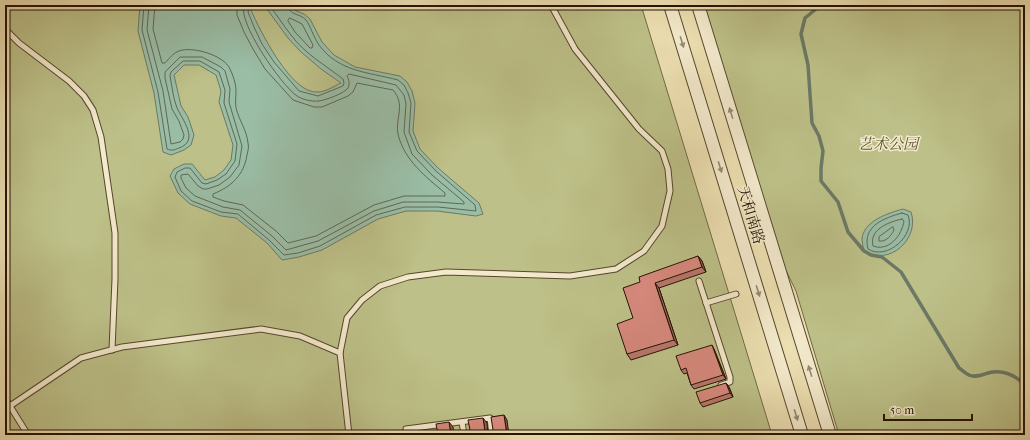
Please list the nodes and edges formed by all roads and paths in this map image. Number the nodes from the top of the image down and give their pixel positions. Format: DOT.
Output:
graph roads {
  1 [pos="551,5"];
  2 [pos="670,5"];
  3 [pos="698,5"];
  4 [pos="5,29"];
  5 [pos="700,281"];
  6 [pos="736,294"];
  7 [pos="706,303"];
  8 [pos="112,350"];
  9 [pos="340,353"];
  10 [pos="717,386"];
  11 [pos="5,398"];
  12 [pos="10,406"];
  13 [pos="462,422"];
  14 [pos="28,435"];
  15 [pos="349,435"];
  16 [pos="407,435"];
  17 [pos="464,435"];
  18 [pos="492,435"];
  19 [pos="802,435"];
  20 [pos="830,435"];
  1 -- 9 [label="lane"];
  2 -- 19 [label="street, 天和南路, one-way"];
  20 -- 3 [label="street, 天和南路, one-way"];
  4 -- 8 [label="lane"];
  5 -- 7 [label="lane"];
  6 -- 7 [label="lane"];
  7 -- 10 [label="lane"];
  8 -- 9 [label="lane"];
  8 -- 12 [label="lane"];
  9 -- 15 [label="lane"];
  11 -- 12 [label="lane"];
  12 -- 14 [label="lane"];
  13 -- 16 [label="lane"];
  13 -- 17 [label="lane"];
  13 -- 18 [label="lane"];
}
